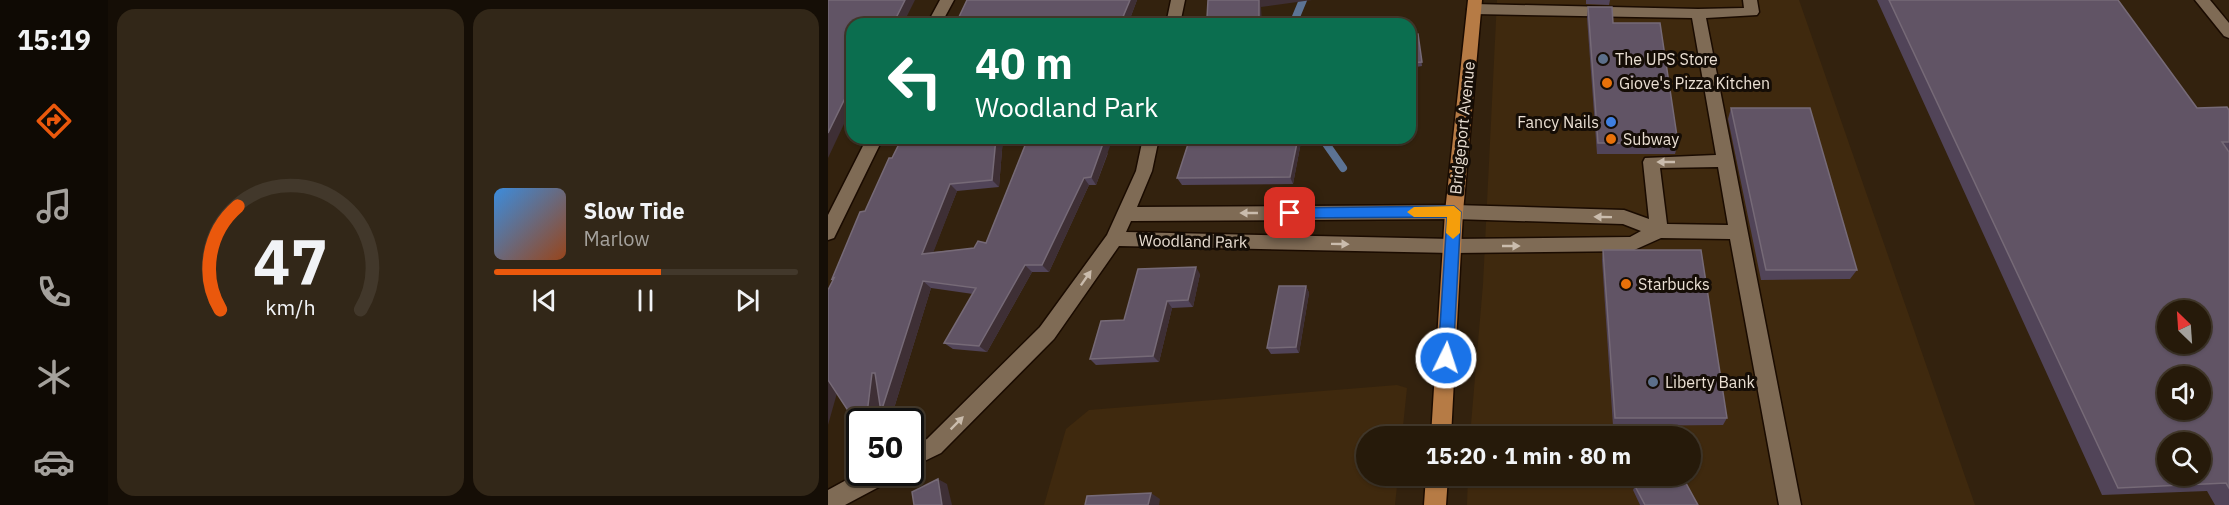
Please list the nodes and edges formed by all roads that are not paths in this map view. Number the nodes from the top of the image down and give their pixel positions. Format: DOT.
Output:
graph roads {
  1 [pos="947,0"];
  2 [pos="1178,0"];
  3 [pos="1734,0"];
  4 [pos="1750,0"];
  5 [pos="2202,0"];
  6 [pos="1474,4"];
  7 [pos="1542,5"];
  8 [pos="1622,6"];
  9 [pos="1646,13"];
  10 [pos="1698,14"];
  11 [pos="937,18"];
  12 [pos="1174,18"];
  13 [pos="2229,33"];
  14 [pos="872,144"];
  15 [pos="1150,144"];
  16 [pos="1725,161"];
  17 [pos="1454,212"];
  18 [pos="1125,214"];
  19 [pos="1659,231"];
  20 [pos="1738,232"];
  21 [pos="828,233"];
  22 [pos="1114,239"];
  23 [pos="1452,246"];
  24 [pos="1441,426"];
  25 [pos="924,451"];
  26 [pos="858,486"];
  27 [pos="1436,486"];
  28 [pos="828,502"];
  29 [pos="1435,505"];
  30 [pos="1790,505"];
  1 -- 11 [label="street"];
  2 -- 12 [label="street"];
  3 -- 9 [label="street"];
  4 -- 10 [label="street"];
  5 -- 13 [label="street"];
  6 -- 7 [label="street"];
  6 -- 17 [label="main road, Bridgeport Avenue"];
  7 -- 8 [label="street"];
  8 -- 9 [label="street"];
  9 -- 10 [label="street"];
  10 -- 16 [label="street"];
  14 -- 21 [label="street"];
  15 -- 18 [label="street, Woodland Park"];
  16 -- 19 [label="street, one-way"];
  16 -- 20 [label="street"];
  17 -- 18 [label="street, Woodland Park, one-way"];
  19 -- 17 [label="street, Woodland Park, one-way"];
  17 -- 23 [label="main road, Bridgeport Avenue"];
  18 -- 22 [label="street, Woodland Park"];
  19 -- 20 [label="street"];
  23 -- 19 [label="street, Woodland Park, one-way"];
  20 -- 30 [label="street"];
  22 -- 23 [label="street, Woodland Park, one-way"];
  25 -- 22 [label="street, Woodland Park, one-way"];
  23 -- 24 [label="main road, Bridgeport Avenue"];
  26 -- 28 [label="street"];
  27 -- 29 [label="main road"];
}
